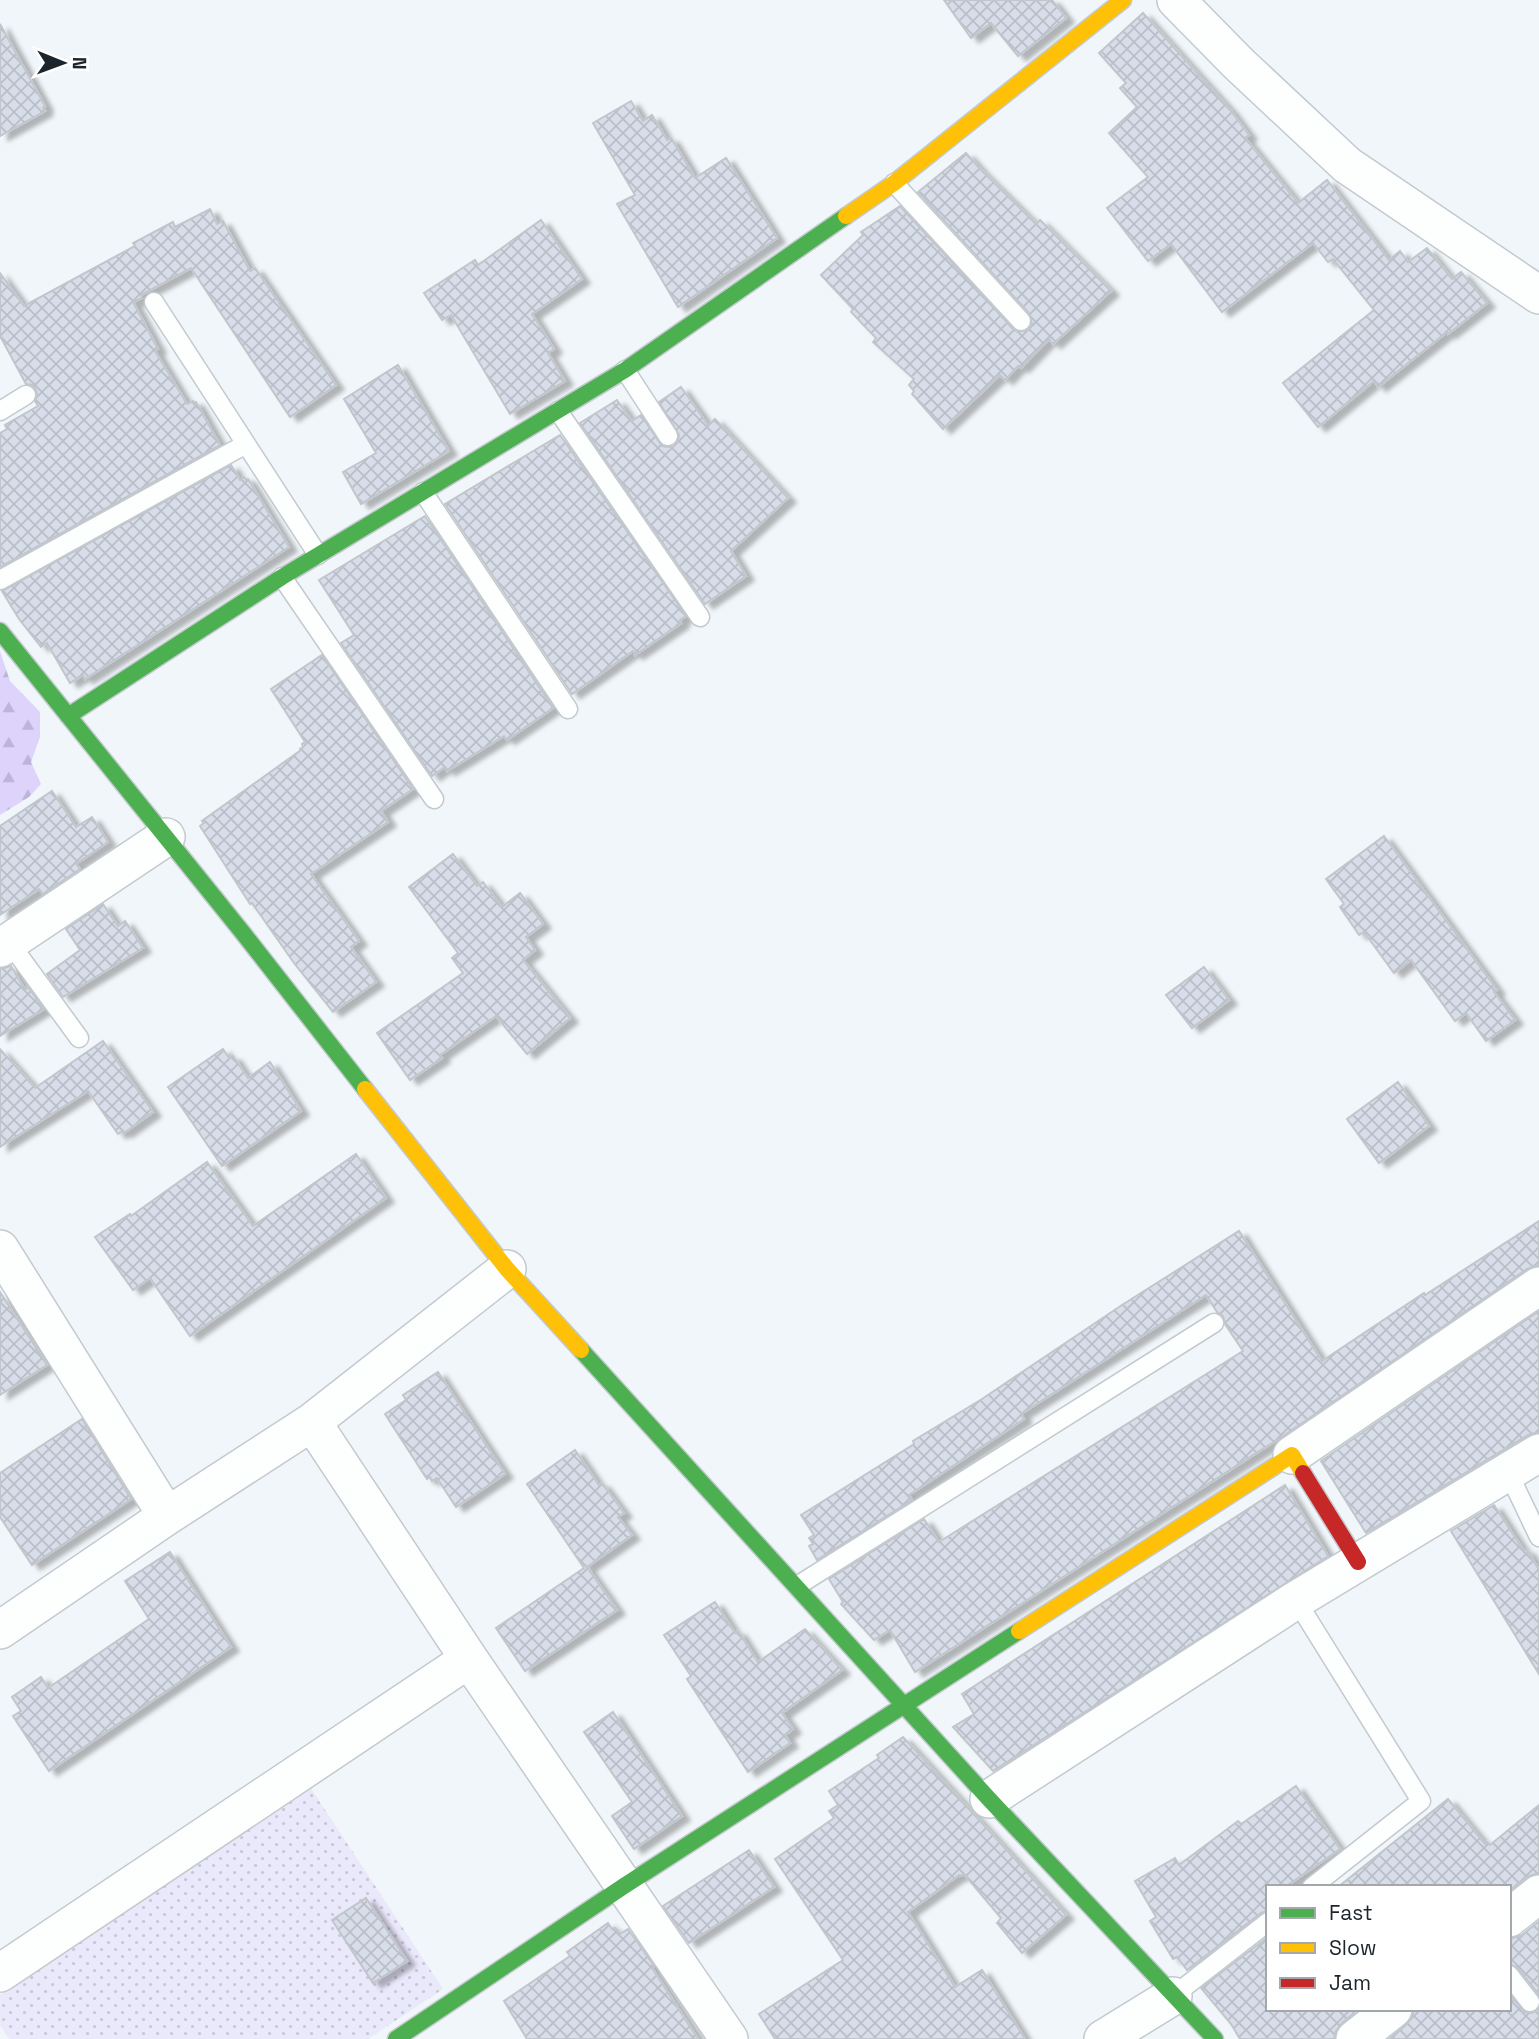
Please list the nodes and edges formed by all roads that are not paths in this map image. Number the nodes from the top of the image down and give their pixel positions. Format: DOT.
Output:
graph roads {
  1 [pos="1122,0"];
  2 [pos="1176,0"];
  3 [pos="894,183"];
  4 [pos="1539,295"];
  5 [pos="154,302"];
  6 [pos="1021,321"];
  7 [pos="625,370"];
  8 [pos="26,395"];
  9 [pos="0,411"];
  10 [pos="558,411"];
  11 [pos="668,436"];
  12 [pos="246,444"];
  13 [pos="422,492"];
  14 [pos="318,555"];
  15 [pos="282,577"];
  16 [pos="0,580"];
  17 [pos="700,617"];
  18 [pos="0,631"];
  19 [pos="568,709"];
  20 [pos="68,716"];
  21 [pos="434,799"];
  22 [pos="166,837"];
  23 [pos="4,945"];
  24 [pos="79,1038"];
  25 [pos="0,1249"];
  26 [pos="507,1269"];
  27 [pos="1539,1286"];
  28 [pos="10,1287"];
  29 [pos="1214,1323"];
  30 [pos="312,1422"];
  31 [pos="1539,1453"];
  32 [pos="1292,1455"];
  33 [pos="1508,1472"];
  34 [pos="167,1516"];
  35 [pos="1539,1537"];
  36 [pos="1359,1562"];
  37 [pos="797,1586"];
  38 [pos="1296,1600"];
  39 [pos="0,1630"];
  40 [pos="469,1659"];
  41 [pos="904,1704"];
  42 [pos="989,1799"];
  43 [pos="1315,1885"];
  44 [pos="624,1886"];
  45 [pos="1539,1894"];
  46 [pos="1511,1916"];
  47 [pos="1266,1924"];
  48 [pos="0,1973"];
  49 [pos="1511,1978"];
  50 [pos="1173,1996"];
  51 [pos="1530,2002"];
  52 [pos="1390,2011"];
  53 [pos="397,2039"];
  54 [pos="729,2039"];
  55 [pos="1103,2039"];
  56 [pos="1215,2039"];
  57 [pos="1355,2039"];
  1 -- 3 [label="street"];
  2 -- 4 [label="street"];
  3 -- 6 [label="lane"];
  3 -- 7 [label="street"];
  5 -- 12 [label="lane"];
  7 -- 10 [label="street"];
  7 -- 11 [label="lane"];
  8 -- 9 [label="lane"];
  10 -- 13 [label="street"];
  10 -- 17 [label="lane"];
  12 -- 14 [label="lane"];
  12 -- 16 [label="lane"];
  13 -- 14 [label="street"];
  13 -- 19 [label="lane"];
  14 -- 15 [label="street"];
  15 -- 20 [label="street"];
  15 -- 21 [label="lane"];
  18 -- 20 [label="street"];
  20 -- 22 [label="street"];
  22 -- 23 [label="street"];
  22 -- 26 [label="street"];
  23 -- 24 [label="lane"];
  25 -- 28 [label="street"];
  26 -- 30 [label="street"];
  26 -- 37 [label="street"];
  27 -- 32 [label="street"];
  28 -- 34 [label="street"];
  29 -- 37 [label="lane"];
  30 -- 34 [label="street"];
  30 -- 40 [label="street"];
  31 -- 33 [label="street"];
  32 -- 36 [label="street"];
  32 -- 41 [label="street"];
  33 -- 35 [label="lane"];
  33 -- 36 [label="street"];
  34 -- 39 [label="street"];
  36 -- 38 [label="street"];
  37 -- 41 [label="street"];
  38 -- 42 [label="street"];
  38 -- 43 [label="lane"];
  40 -- 44 [label="street"];
  40 -- 48 [label="street"];
  41 -- 42 [label="street"];
  41 -- 44 [label="street"];
  42 -- 50 [label="street"];
  44 -- 53 [label="street"];
  44 -- 54 [label="street"];
  45 -- 46 [label="street"];
  47 -- 50 [label="lane"];
  49 -- 51 [label="lane"];
  50 -- 55 [label="street"];
  50 -- 56 [label="street"];
  52 -- 57 [label="street"];
}
